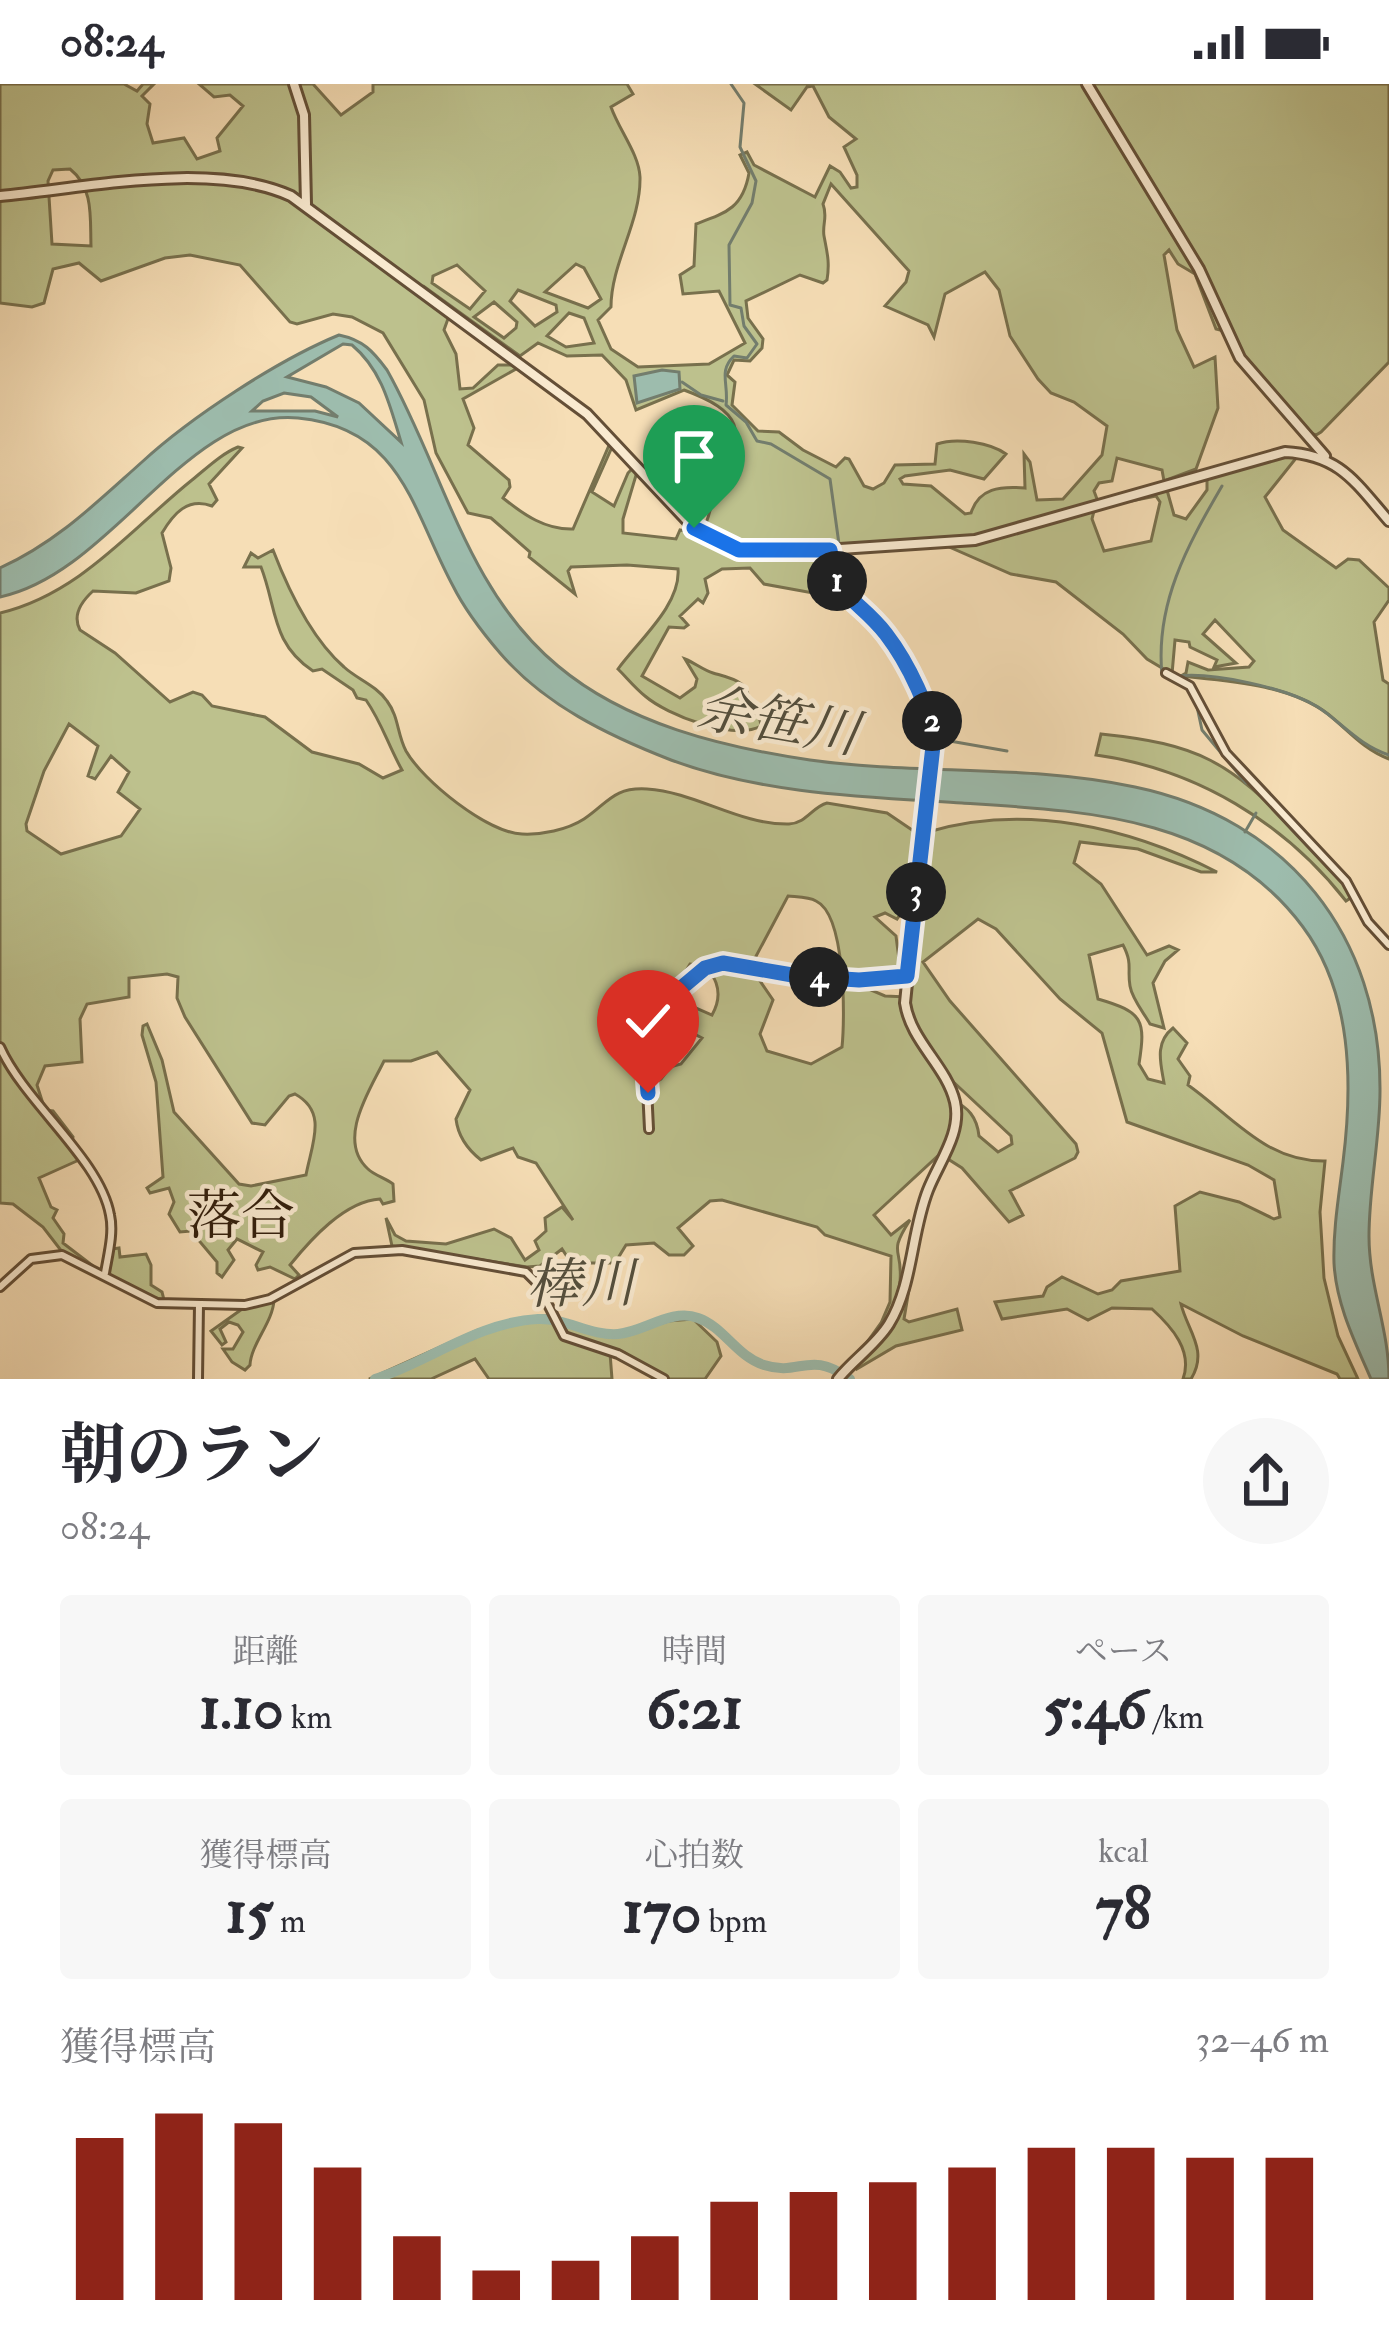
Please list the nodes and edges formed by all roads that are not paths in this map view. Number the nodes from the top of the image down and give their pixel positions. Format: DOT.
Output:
graph roads {
  1 [pos="294,84"];
  2 [pos="1087,84"];
  3 [pos="0,196"];
  4 [pos="306,204"];
  5 [pos="1325,458"];
  6 [pos="1389,521"];
  7 [pos="830,550"];
  8 [pos="1166,673"];
  9 [pos="1389,945"];
  10 [pos="907,976"];
  11 [pos="0,1047"];
  12 [pos="649,1129"];
  13 [pos="105,1274"];
  14 [pos="0,1287"];
  15 [pos="199,1304"];
  16 [pos="198,1379"];
  17 [pos="664,1379"];
  18 [pos="838,1379"];
  1 -- 4 [label="street"];
  2 -- 5 [label="street"];
  3 -- 4 [label="street"];
  4 -- 7 [label="street"];
  5 -- 6 [label="street"];
  5 -- 7 [label="street"];
  7 -- 10 [label="street"];
  8 -- 9 [label="street"];
  10 -- 12 [label="street"];
  10 -- 18 [label="street"];
  11 -- 13 [label="street"];
  13 -- 14 [label="street"];
  13 -- 15 [label="street"];
  15 -- 16 [label="street"];
  15 -- 17 [label="street"];
}
